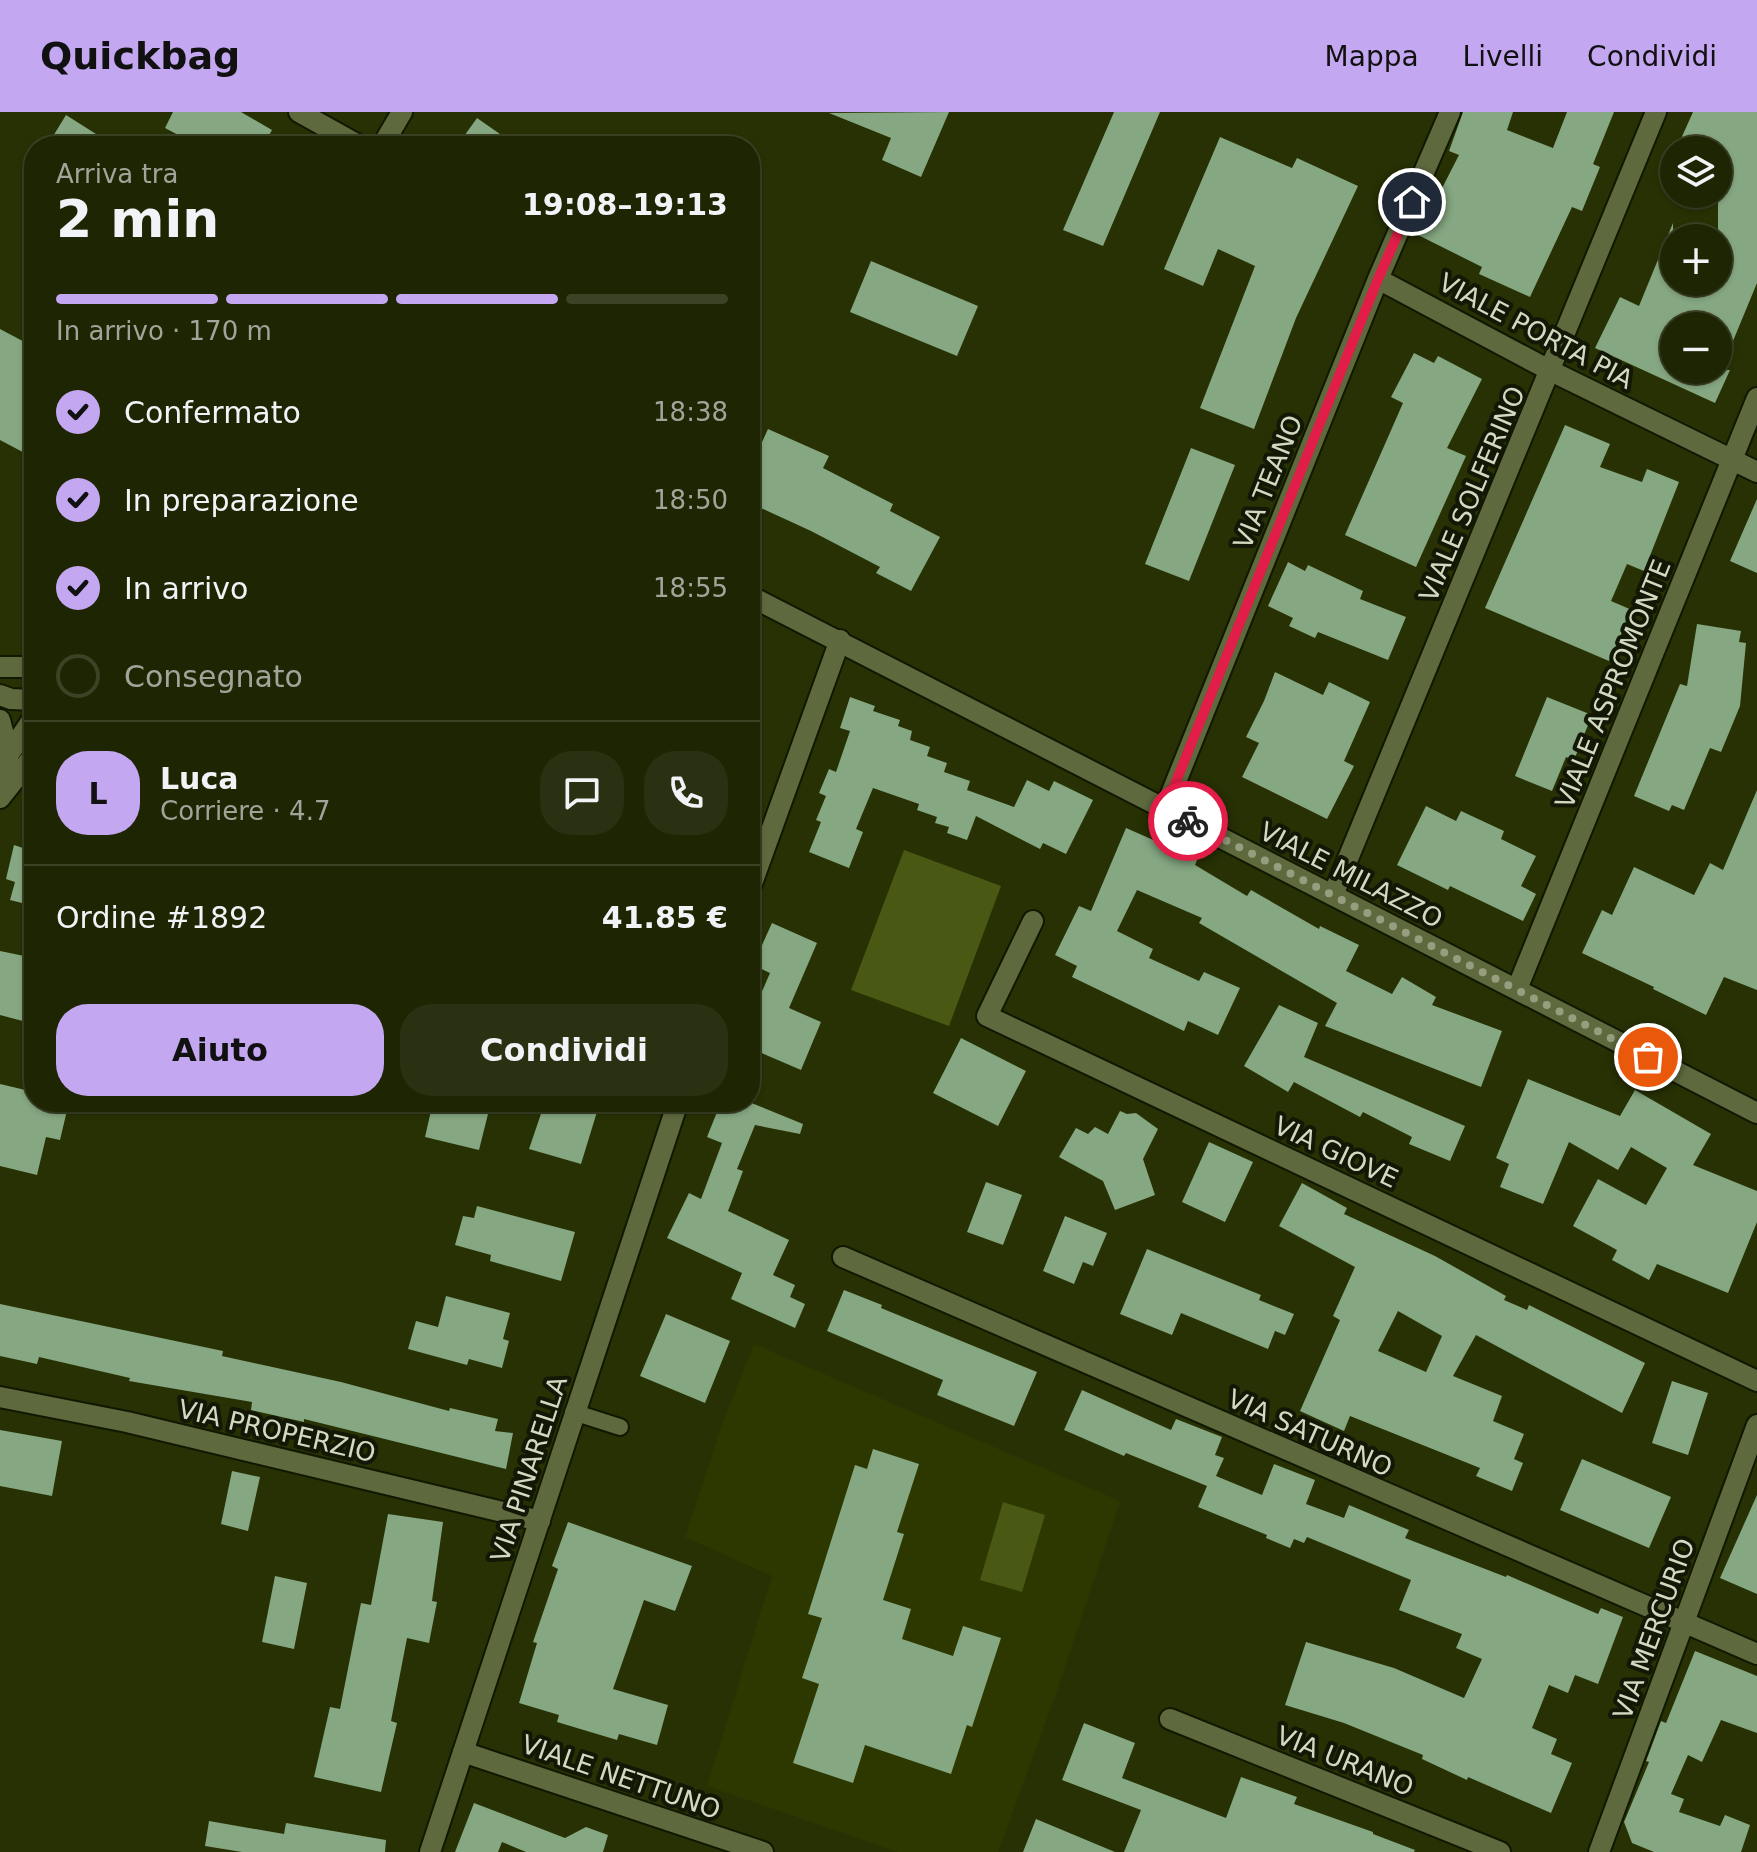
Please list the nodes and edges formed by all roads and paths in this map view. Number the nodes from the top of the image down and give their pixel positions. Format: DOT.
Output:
graph roads {
  1 [pos="299,112"];
  2 [pos="402,112"];
  3 [pos="1450,112"];
  4 [pos="1656,112"];
  5 [pos="342,136"];
  6 [pos="388,136"];
  7 [pos="1378,279"];
  8 [pos="1551,371"];
  9 [pos="1757,398"];
  10 [pos="1732,460"];
  11 [pos="1757,472"];
  12 [pos="760,601"];
  13 [pos="840,640"];
  14 [pos="0,667"];
  15 [pos="24,667"];
  16 [pos="0,695"];
  17 [pos="24,700"];
  18 [pos="0,720"];
  19 [pos="24,732"];
  20 [pos="9,754"];
  21 [pos="24,768"];
  22 [pos="0,782"];
  23 [pos="0,798"];
  24 [pos="1165,809"];
  25 [pos="760,861"];
  26 [pos="1333,895"];
  27 [pos="1033,921"];
  28 [pos="1517,989"];
  29 [pos="675,1112"];
  30 [pos="1757,1113"];
  31 [pos="843,1257"];
  32 [pos="1757,1381"];
  33 [pos="0,1397"];
  34 [pos="573,1412"];
  35 [pos="1757,1425"];
  36 [pos="620,1427"];
  37 [pos="540,1521"];
  38 [pos="1684,1624"];
  39 [pos="1757,1654"];
  40 [pos="1170,1719"];
  41 [pos="463,1752"];
  42 [pos="430,1852"];
  43 [pos="763,1852"];
  44 [pos="1500,1852"];
  45 [pos="1599,1852"];
  1 -- 5 [label="street"];
  2 -- 6 [label="street"];
  3 -- 7 [label="street, VIA TEANO"];
  4 -- 8 [label="street, VIALE SOLFERINO"];
  7 -- 8 [label="street, VIALE PORTA PIA"];
  7 -- 24 [label="street, VIA TEANO"];
  8 -- 10 [label="street, VIALE PORTA PIA"];
  8 -- 26 [label="street, VIALE SOLFERINO"];
  9 -- 10 [label="street, VIALE ASPROMONTE"];
  10 -- 11 [label="street, VIALE PORTA PIA"];
  10 -- 28 [label="street, VIALE ASPROMONTE"];
  12 -- 13 [label="street, VIALE MILAZZO"];
  13 -- 24 [label="street, VIALE MILAZZO"];
  13 -- 25 [label="street"];
  14 -- 15 [label="street"];
  16 -- 17 [label="street"];
  18 -- 20 [label="street"];
  19 -- 20 [label="street"];
  20 -- 22 [label="street"];
  21 -- 23 [label="street"];
  24 -- 26 [label="street, VIALE MILAZZO"];
  26 -- 28 [label="street, VIALE MILAZZO"];
  27 -- 32 [label="street, VIA GIOVE"];
  28 -- 30 [label="street, VIALE MILAZZO"];
  29 -- 34 [label="street, VIA PINARELLA"];
  31 -- 38 [label="street, VIA SATURNO"];
  33 -- 37 [label="street, VIA PROPERZIO"];
  34 -- 36 [label="lane"];
  34 -- 37 [label="street, VIA PINARELLA"];
  35 -- 38 [label="street, VIA MERCURIO"];
  37 -- 41 [label="street, VIA PINARELLA"];
  38 -- 39 [label="street, VIA SATURNO"];
  38 -- 45 [label="street, VIA MERCURIO"];
  40 -- 44 [label="street, VIA URANO"];
  41 -- 42 [label="street, VIA PINARELLA"];
  41 -- 43 [label="street, VIALE NETTUNO"];
}
